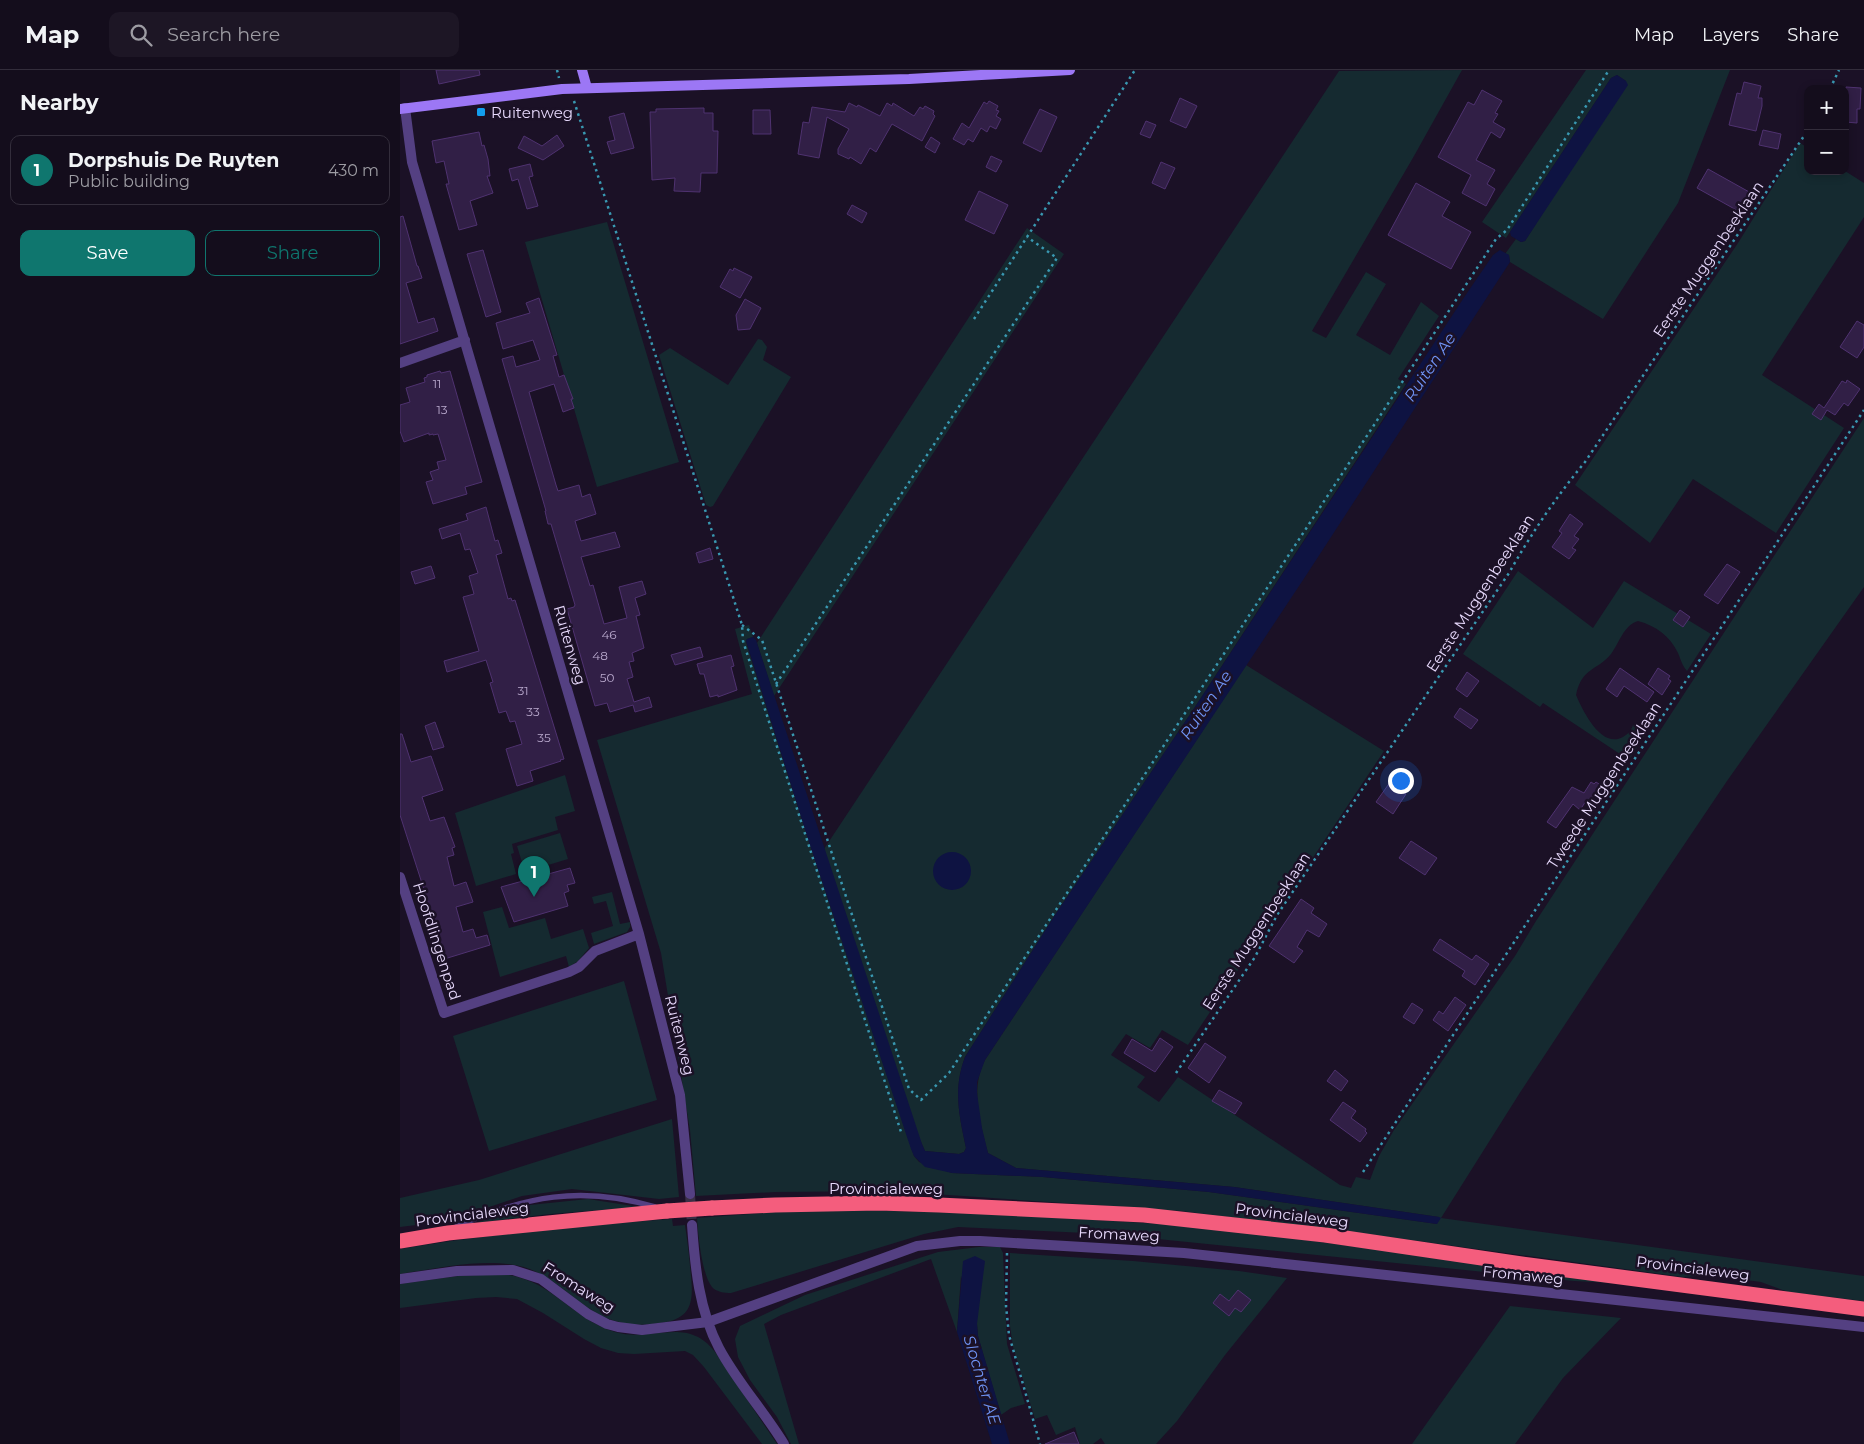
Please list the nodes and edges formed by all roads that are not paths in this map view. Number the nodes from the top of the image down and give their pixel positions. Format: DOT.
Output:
graph roads {
  1 [pos="582,70"];
  2 [pos="1070,70"];
  3 [pos="587,88"];
  4 [pos="403,109"];
  5 [pos="466,340"];
  6 [pos="400,363"];
  7 [pos="400,877"];
  8 [pos="639,934"];
  9 [pos="690,1194"];
  10 [pos="667,1211"];
  11 [pos="692,1225"];
  12 [pos="438,1235"];
  13 [pos="400,1241"];
  14 [pos="400,1279"];
  15 [pos="1864,1308"];
  16 [pos="708,1322"];
  17 [pos="1864,1328"];
  18 [pos="784,1444"];
  1 -- 3 [label="main road"];
  2 -- 3 [label="main road"];
  3 -- 4 [label="main road"];
  4 -- 5 [label="street, Ruitenweg"];
  5 -- 6 [label="street"];
  5 -- 8 [label="street, Ruitenweg"];
  7 -- 8 [label="street, Hoofdlingenpad"];
  8 -- 9 [label="street, Ruitenweg"];
  10 -- 12 [label="highway, Provincialeweg"];
  10 -- 12 [label="lane"];
  10 -- 15 [label="highway, Provincialeweg, bridge"];
  11 -- 16 [label="street"];
  12 -- 13 [label="highway, Provincialeweg"];
  14 -- 16 [label="street, Fromaweg"];
  16 -- 17 [label="street, Fromaweg"];
  16 -- 18 [label="street"];
}
